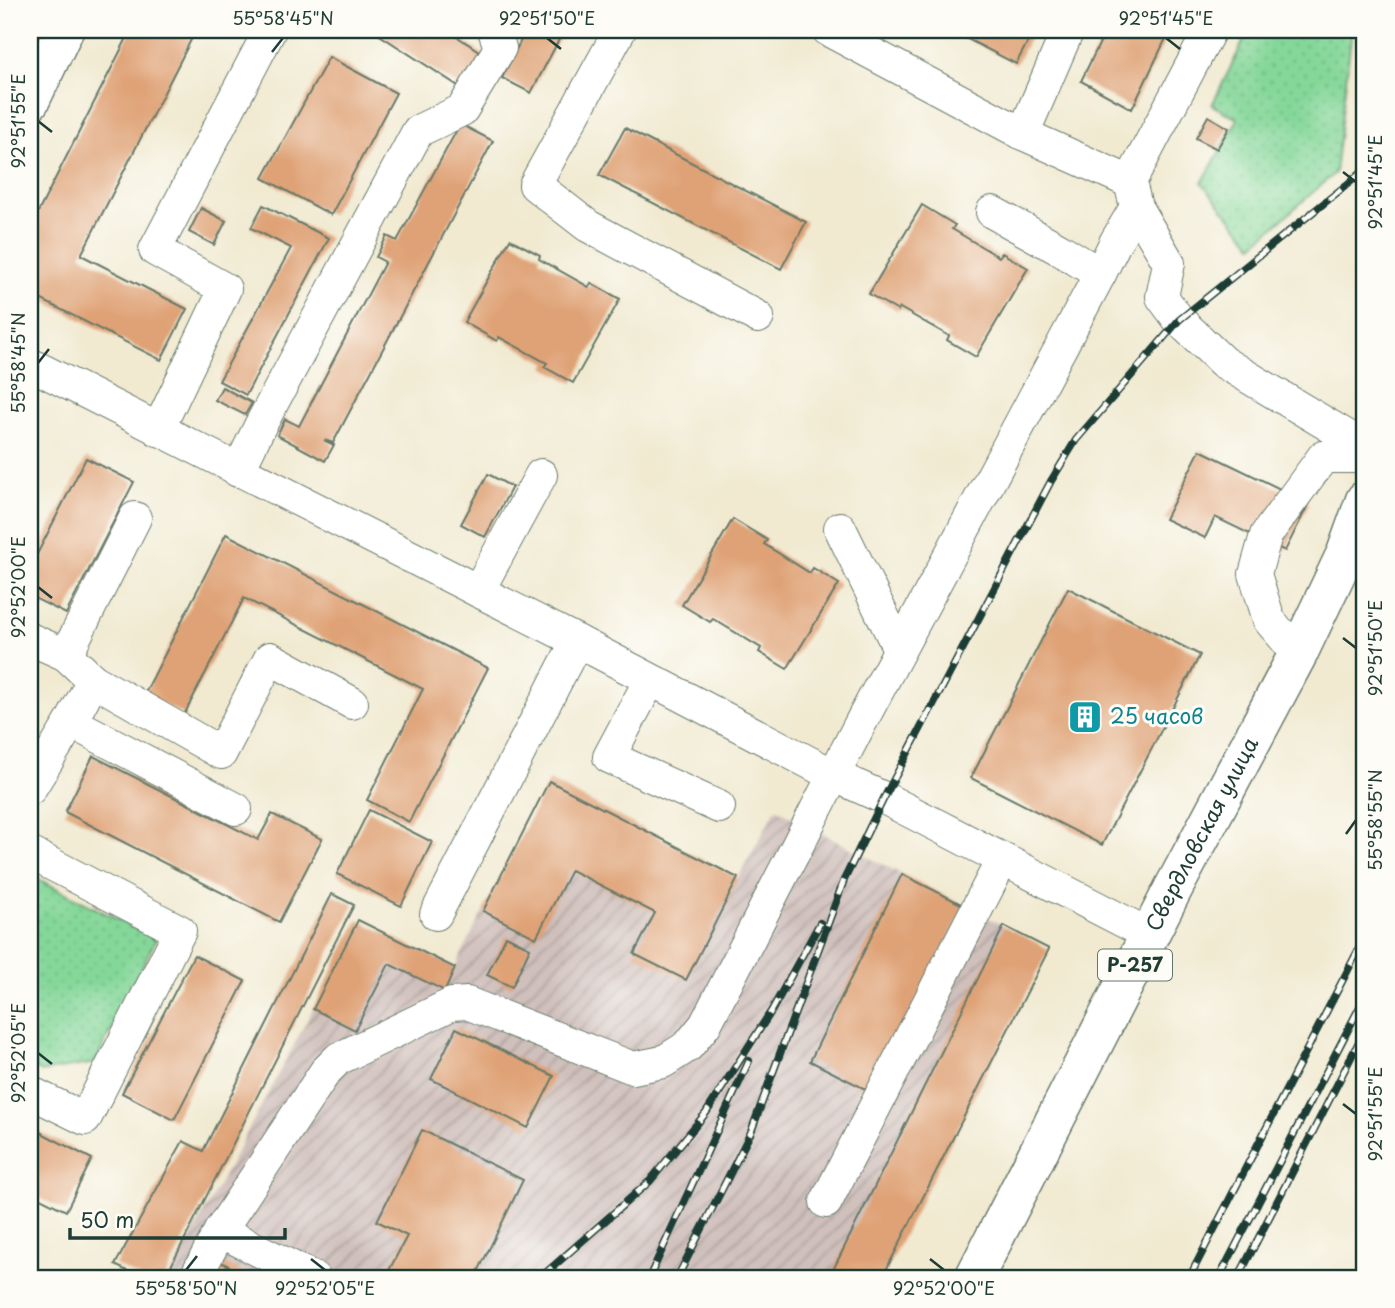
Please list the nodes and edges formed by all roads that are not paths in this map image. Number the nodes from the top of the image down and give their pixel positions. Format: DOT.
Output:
graph roads {
  1 [pos="64,30"];
  2 [pos="270,30"];
  3 [pos="494,30"];
  4 [pos="620,30"];
  5 [pos="828,30"];
  6 [pos="1068,30"];
  7 [pos="1210,30"];
  8 [pos="30,101"];
  9 [pos="1023,134"];
  10 [pos="1133,195"];
  11 [pos="992,212"];
  12 [pos="1100,274"];
  13 [pos="758,317"];
  14 [pos="30,364"];
  15 [pos="158,430"];
  16 [pos="1365,447"];
  17 [pos="1365,457"];
  18 [pos="238,471"];
  19 [pos="541,475"];
  20 [pos="1365,500"];
  21 [pos="135,518"];
  22 [pos="840,528"];
  23 [pos="478,591"];
  24 [pos="30,639"];
  25 [pos="577,641"];
  26 [pos="899,649"];
  27 [pos="1298,654"];
  28 [pos="66,655"];
  29 [pos="93,680"];
  30 [pos="650,680"];
  31 [pos="352,703"];
  32 [pos="71,722"];
  33 [pos="835,776"];
  34 [pos="30,789"];
  35 [pos="719,807"];
  36 [pos="236,809"];
  37 [pos="30,853"];
  38 [pos="1002,860"];
  39 [pos="436,914"];
  40 [pos="1150,935"];
  41 [pos="30,1092"];
  42 [pos="827,1202"];
  43 [pos="220,1231"];
  44 [pos="195,1278"];
  45 [pos="314,1278"];
  46 [pos="974,1278"];
  1 -- 8 [label="main road"];
  2 -- 15 [label="street"];
  3 -- 18 [label="street"];
  4 -- 13 [label="street"];
  5 -- 9 [label="street"];
  6 -- 9 [label="street"];
  7 -- 10 [label="street"];
  9 -- 10 [label="street"];
  10 -- 12 [label="street"];
  10 -- 16 [label="street"];
  11 -- 12 [label="street"];
  12 -- 26 [label="street"];
  14 -- 15 [label="street"];
  15 -- 18 [label="street"];
  17 -- 27 [label="street"];
  18 -- 23 [label="street"];
  19 -- 23 [label="street"];
  20 -- 27 [label="main road, Свердловская улица / Р-257"];
  21 -- 28 [label="street"];
  22 -- 26 [label="street"];
  23 -- 25 [label="street"];
  24 -- 28 [label="street"];
  25 -- 30 [label="street"];
  25 -- 39 [label="street"];
  26 -- 33 [label="street"];
  27 -- 40 [label="main road, Свердловская улица / Р-257"];
  28 -- 29 [label="street"];
  29 -- 31 [label="street"];
  29 -- 32 [label="street"];
  30 -- 33 [label="street"];
  30 -- 35 [label="street"];
  32 -- 34 [label="street"];
  32 -- 36 [label="street"];
  33 -- 38 [label="street"];
  33 -- 43 [label="street"];
  37 -- 41 [label="street"];
  38 -- 40 [label="street"];
  38 -- 42 [label="street"];
  40 -- 46 [label="main road, Свердловская улица / Р-257"];
  43 -- 44 [label="street"];
  43 -- 45 [label="street"];
}
